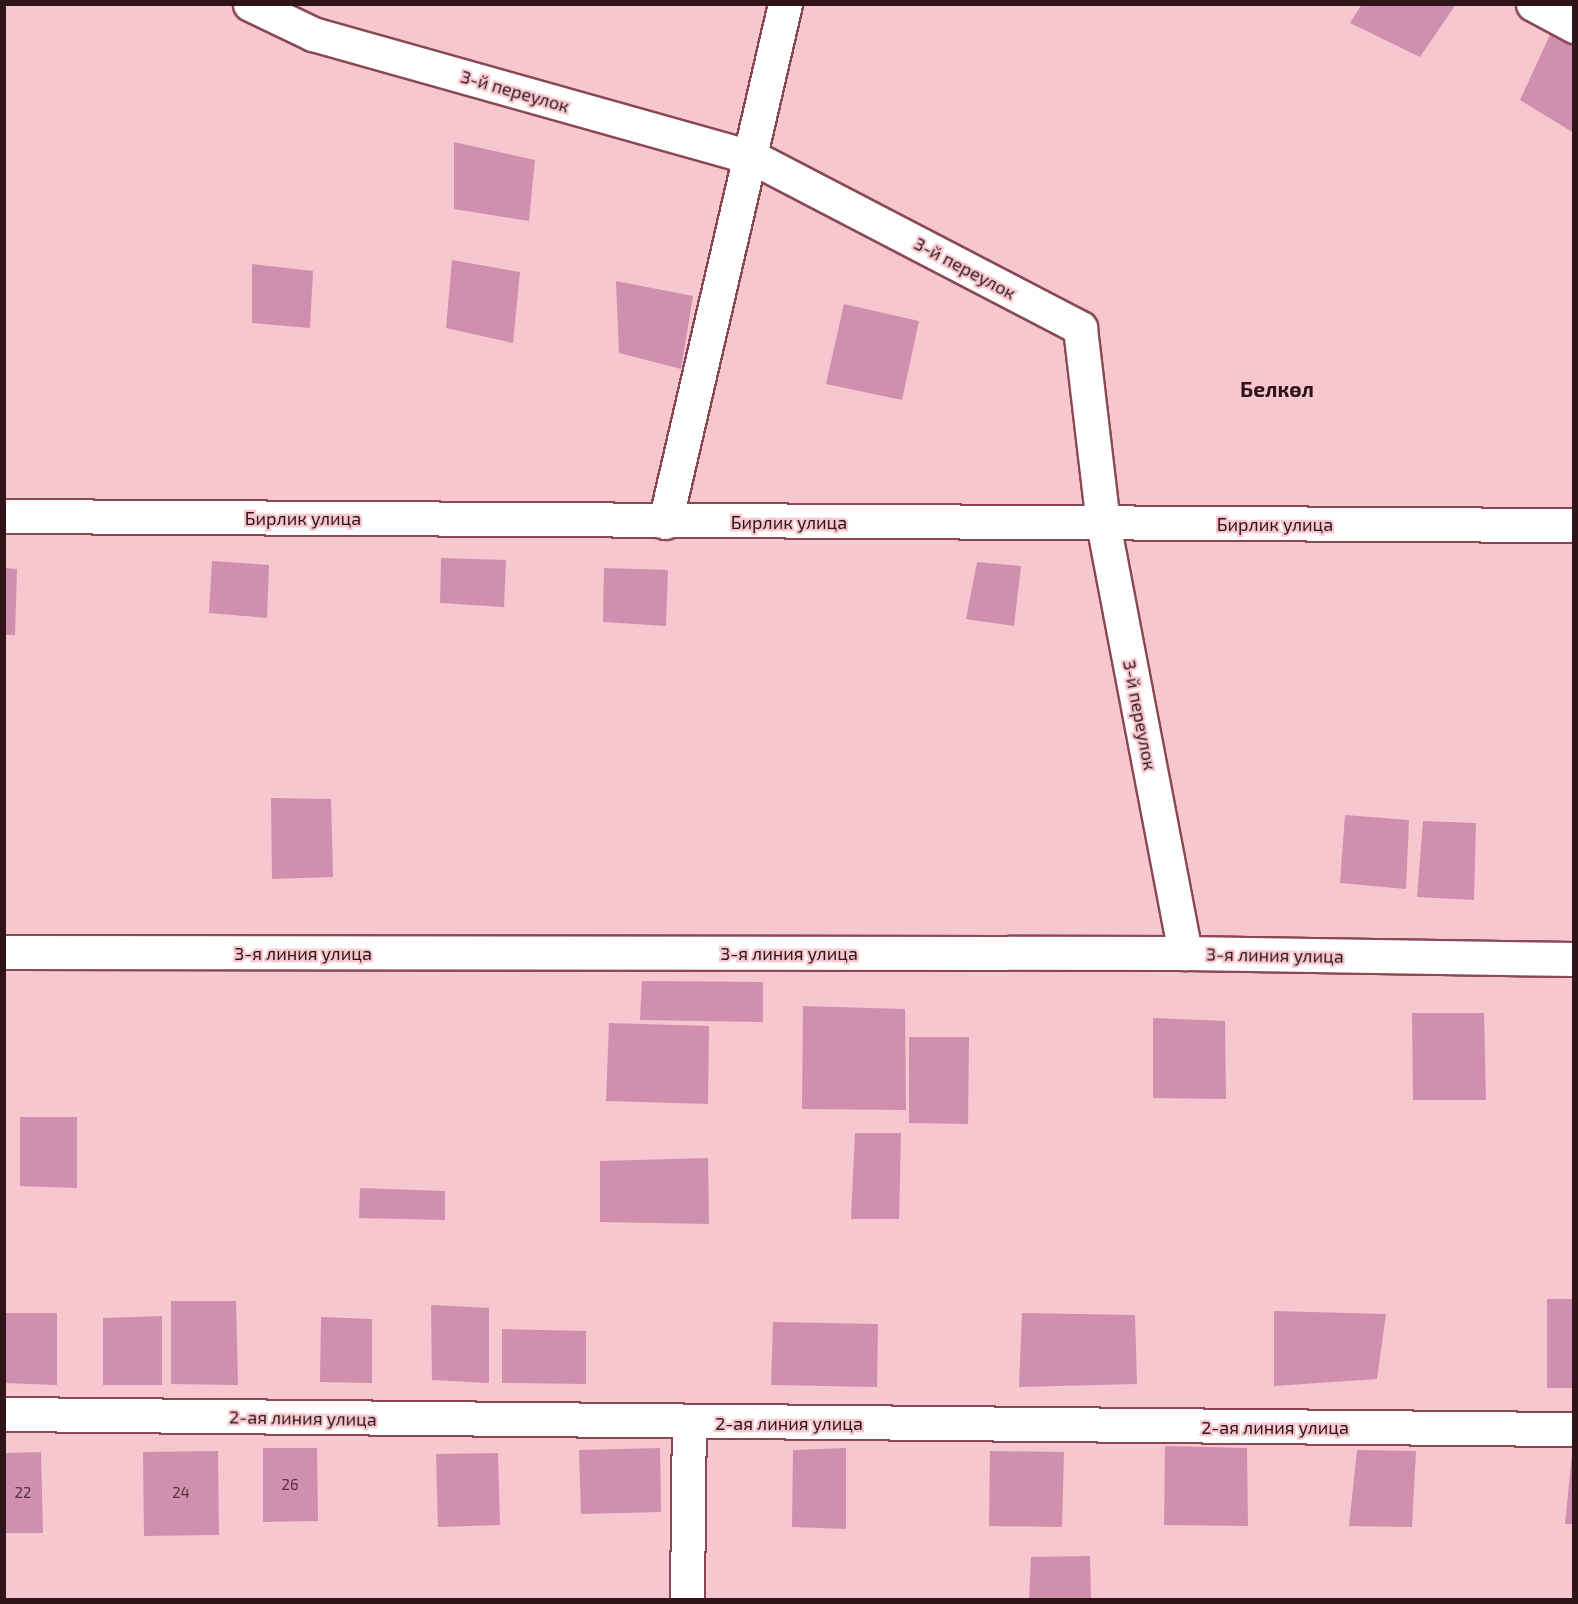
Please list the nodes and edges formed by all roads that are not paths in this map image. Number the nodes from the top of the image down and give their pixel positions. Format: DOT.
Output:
graph roads {
  1 [pos="250,4"];
  2 [pos="785,4"];
  3 [pos="1533,4"];
  4 [pos="1574,26"];
  5 [pos="752,157"];
  6 [pos="4,516"];
  7 [pos="665,522"];
  8 [pos="1103,523"];
  9 [pos="1574,525"];
  10 [pos="4,952"];
  11 [pos="1185,953"];
  12 [pos="1574,959"];
  13 [pos="4,1414"];
  14 [pos="689,1422"];
  15 [pos="1574,1429"];
  16 [pos="687,1599"];
  1 -- 5 [label="street, 3-й переулок"];
  2 -- 5 [label="street"];
  3 -- 4 [label="street"];
  5 -- 7 [label="street"];
  5 -- 8 [label="street, 3-й переулок"];
  6 -- 7 [label="street, Бирлик улица"];
  7 -- 8 [label="street, Бирлик улица"];
  8 -- 9 [label="street, Бирлик улица"];
  8 -- 11 [label="street, 3-й переулок"];
  10 -- 11 [label="street, 3-я линия улица"];
  11 -- 12 [label="street, 3-я линия улица"];
  13 -- 14 [label="street, 2-ая линия улица"];
  14 -- 15 [label="street, 2-ая линия улица"];
  14 -- 16 [label="street"];
}
